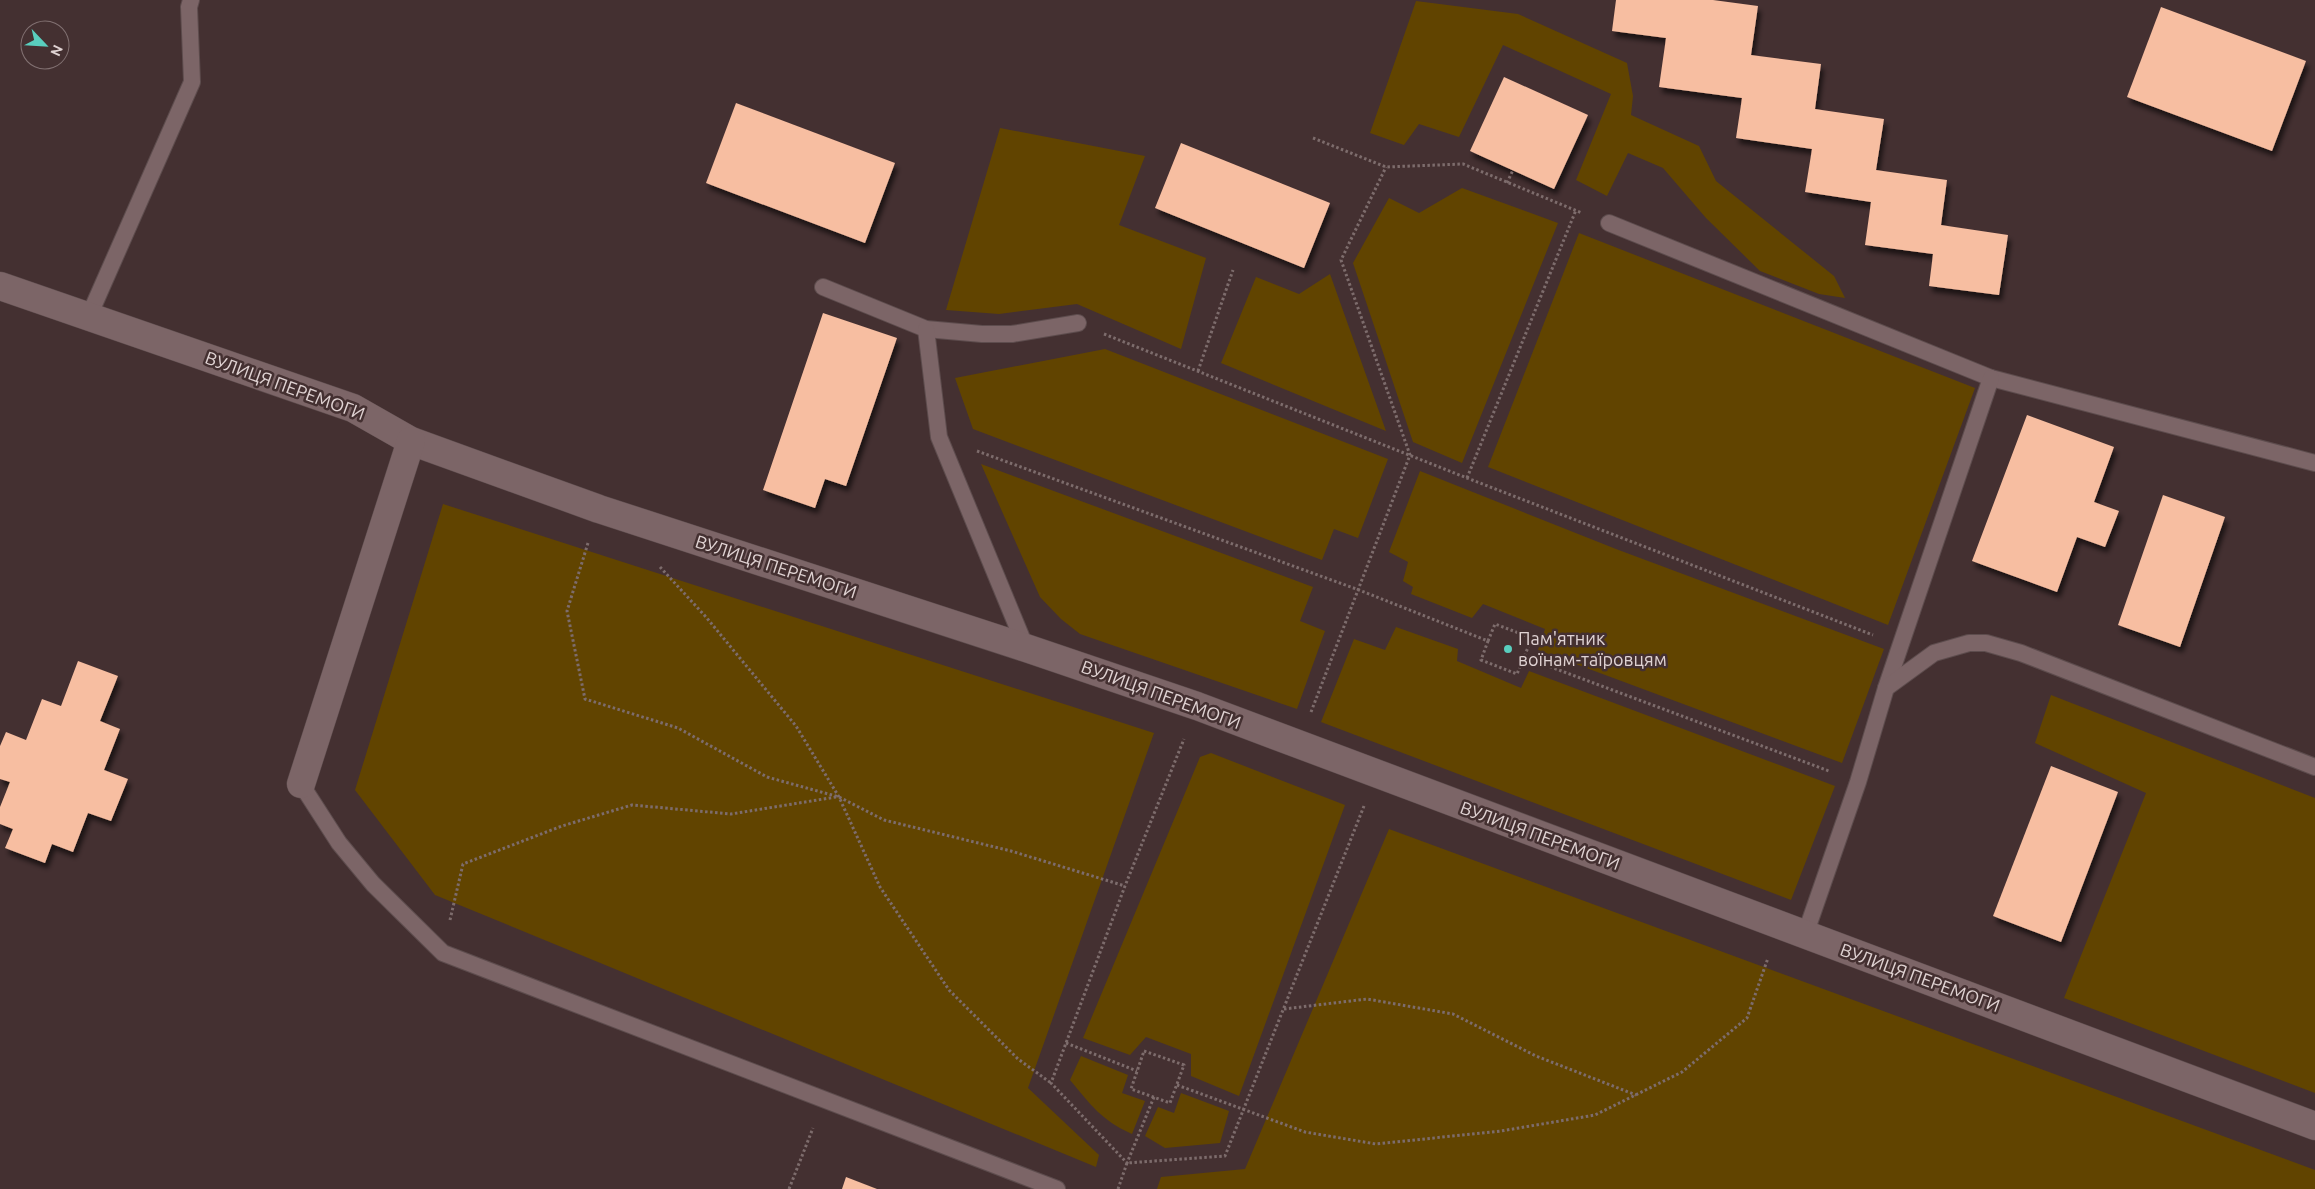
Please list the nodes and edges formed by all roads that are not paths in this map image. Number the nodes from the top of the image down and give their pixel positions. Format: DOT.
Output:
graph roads {
  1 [pos="191,0"];
  2 [pos="1609,223"];
  3 [pos="0,286"];
  4 [pos="824,287"];
  5 [pos="89,316"];
  6 [pos="1078,324"];
  7 [pos="926,328"];
  8 [pos="1991,378"];
  9 [pos="411,440"];
  10 [pos="2315,463"];
  11 [pos="1026,648"];
  12 [pos="1886,688"];
  13 [pos="2315,767"];
  14 [pos="301,784"];
  15 [pos="1805,935"];
  16 [pos="2315,1126"];
  17 [pos="1057,1189"];
  1 -- 5 [label="lane"];
  2 -- 8 [label="lane"];
  3 -- 5 [label="street, ВУЛИЦЯ ПЕРЕМОГИ"];
  4 -- 7 [label="lane"];
  5 -- 9 [label="street, ВУЛИЦЯ ПЕРЕМОГИ"];
  6 -- 7 [label="lane"];
  7 -- 11 [label="lane"];
  8 -- 10 [label="lane"];
  8 -- 12 [label="lane"];
  9 -- 11 [label="street, ВУЛИЦЯ ПЕРЕМОГИ"];
  9 -- 14 [label="street"];
  11 -- 15 [label="street, ВУЛИЦЯ ПЕРЕМОГИ"];
  12 -- 13 [label="lane"];
  12 -- 15 [label="lane"];
  14 -- 17 [label="lane"];
  15 -- 16 [label="street, ВУЛИЦЯ ПЕРЕМОГИ"];
}
